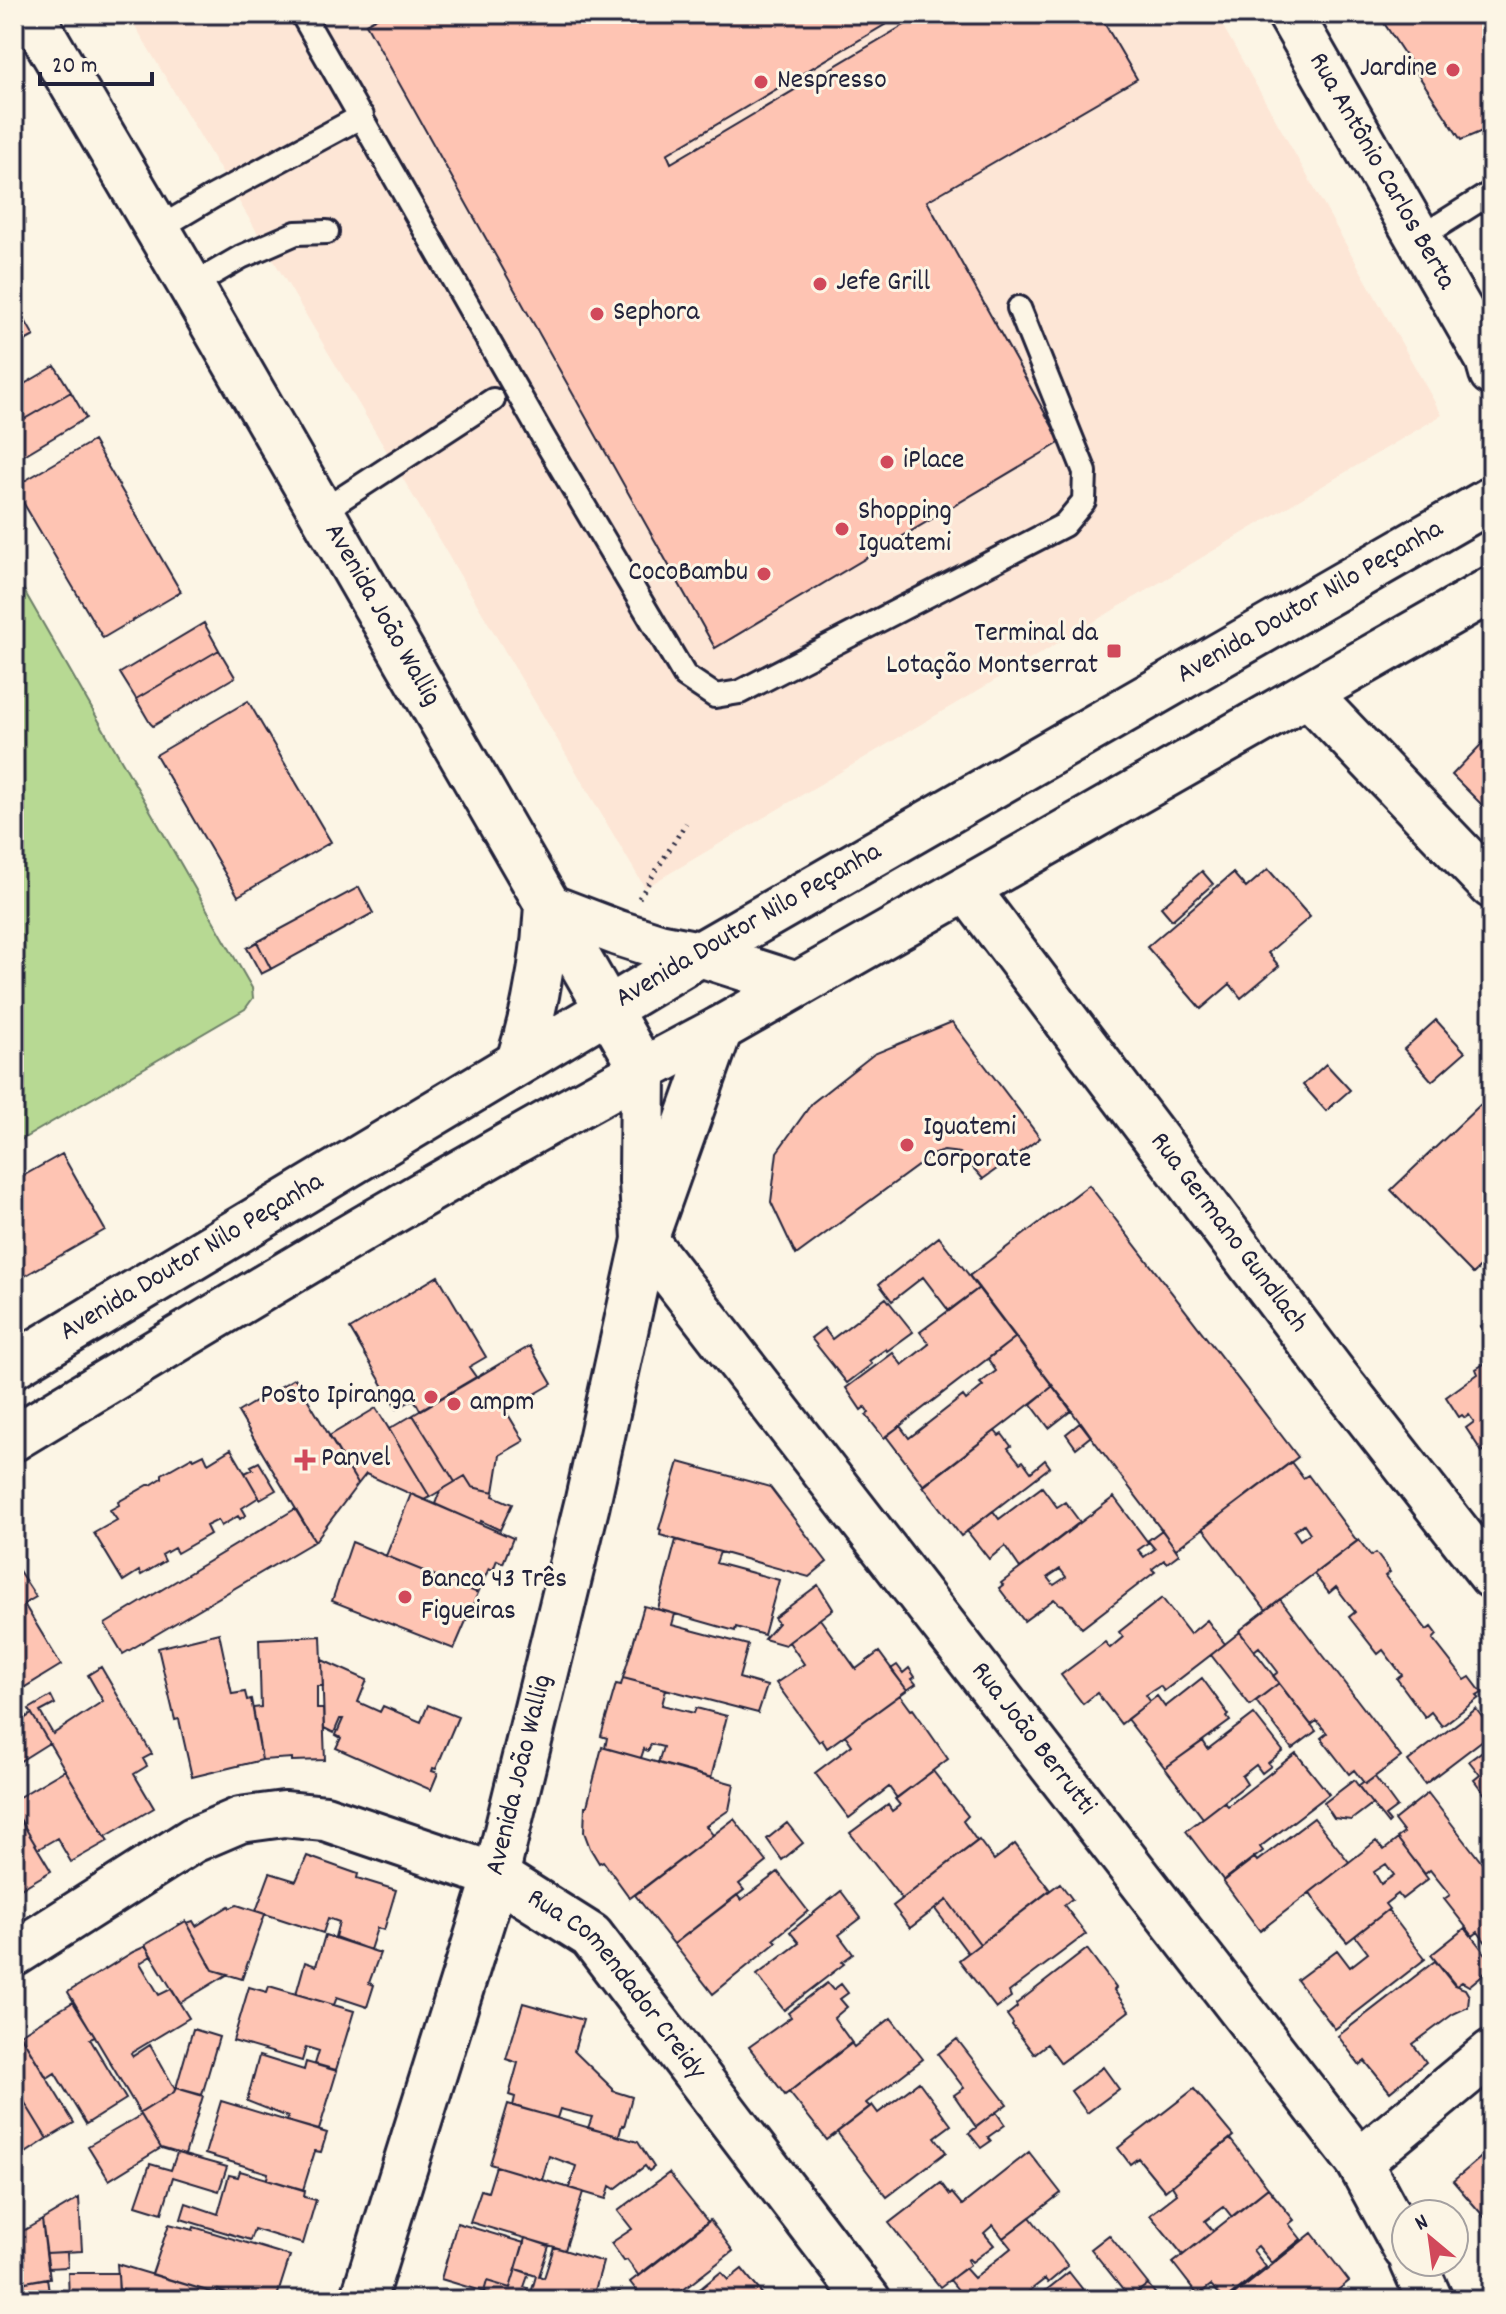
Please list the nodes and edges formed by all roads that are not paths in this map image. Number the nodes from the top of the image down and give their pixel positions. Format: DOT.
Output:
graph roads {
  1 [pos="31,14"];
  2 [pos="302,14"];
  3 [pos="1290,14"];
  4 [pos="362,116"];
  5 [pos="1492,192"];
  6 [pos="158,229"];
  7 [pos="327,232"];
  8 [pos="1419,238"];
  9 [pos="191,286"];
  10 [pos="1019,308"];
  11 [pos="1491,365"];
  12 [pos="493,400"];
  13 [pos="1492,499"];
  14 [pos="321,512"];
  15 [pos="1492,589"];
  16 [pos="1308,694"];
  17 [pos="1492,886"];
  18 [pos="967,889"];
  19 [pos="547,906"];
  20 [pos="700,954"];
  21 [pos="797,985"];
  22 [pos="607,1009"];
  23 [pos="720,1029"];
  24 [pos="519,1061"];
  25 [pos="643,1070"];
  26 [pos="594,1098"];
  27 [pos="642,1181"];
  28 [pos="645,1240"];
  29 [pos="14,1365"];
  30 [pos="14,1438"];
  31 [pos="1492,1576"];
  32 [pos="496,1876"];
  33 [pos="14,1954"];
  34 [pos="1492,2052"];
  35 [pos="1359,2162"];
  36 [pos="1390,2219"];
  37 [pos="1420,2278"];
  38 [pos="363,2300"];
  39 [pos="868,2300"];
  40 [pos="1430,2300"];
  1 -- 6 [label="main road, Avenida João Wallig"];
  2 -- 4 [label="lane"];
  3 -- 8 [label="main road, Rua Antônio Carlos Berta"];
  4 -- 6 [label="lane"];
  4 -- 10 [label="lane"];
  5 -- 8 [label="lane"];
  6 -- 9 [label="main road, Avenida João Wallig"];
  7 -- 9 [label="lane"];
  8 -- 11 [label="main road, Rua Antônio Carlos Berta"];
  9 -- 14 [label="main road, Avenida João Wallig"];
  12 -- 14 [label="lane"];
  13 -- 20 [label="main road, Avenida Doutor Nilo Peçanha"];
  14 -- 19 [label="main road, Avenida João Wallig"];
  15 -- 16 [label="main road"];
  16 -- 17 [label="main road"];
  16 -- 18 [label="main road"];
  18 -- 21 [label="main road"];
  18 -- 31 [label="main road, Rua Germano Gundlach"];
  19 -- 20 [label="main road"];
  19 -- 22 [label="main road, Avenida João Wallig"];
  19 -- 24 [label="main road"];
  20 -- 21 [label="main road"];
  20 -- 22 [label="main road, Avenida Doutor Nilo Peçanha"];
  21 -- 23 [label="main road"];
  22 -- 24 [label="main road, Avenida Doutor Nilo Peçanha"];
  22 -- 25 [label="main road, Avenida João Wallig"];
  23 -- 25 [label="main road"];
  23 -- 28 [label="main road, Avenida João Wallig"];
  24 -- 29 [label="main road, Avenida Doutor Nilo Peçanha"];
  25 -- 26 [label="main road"];
  25 -- 27 [label="main road, Avenida João Wallig"];
  26 -- 27 [label="main road"];
  26 -- 30 [label="main road"];
  27 -- 28 [label="main road, Avenida João Wallig"];
  28 -- 32 [label="main road, Avenida João Wallig"];
  28 -- 35 [label="main road, Rua João Berrutti"];
  32 -- 33 [label="main road, Rua Comendador Creidy"];
  32 -- 38 [label="main road, Avenida João Wallig"];
  32 -- 39 [label="main road, Rua Comendador Creidy"];
  34 -- 35 [label="main road"];
  35 -- 36 [label="main road, Rua João Berrutti"];
  37 -- 40 [label="main road"];
}
